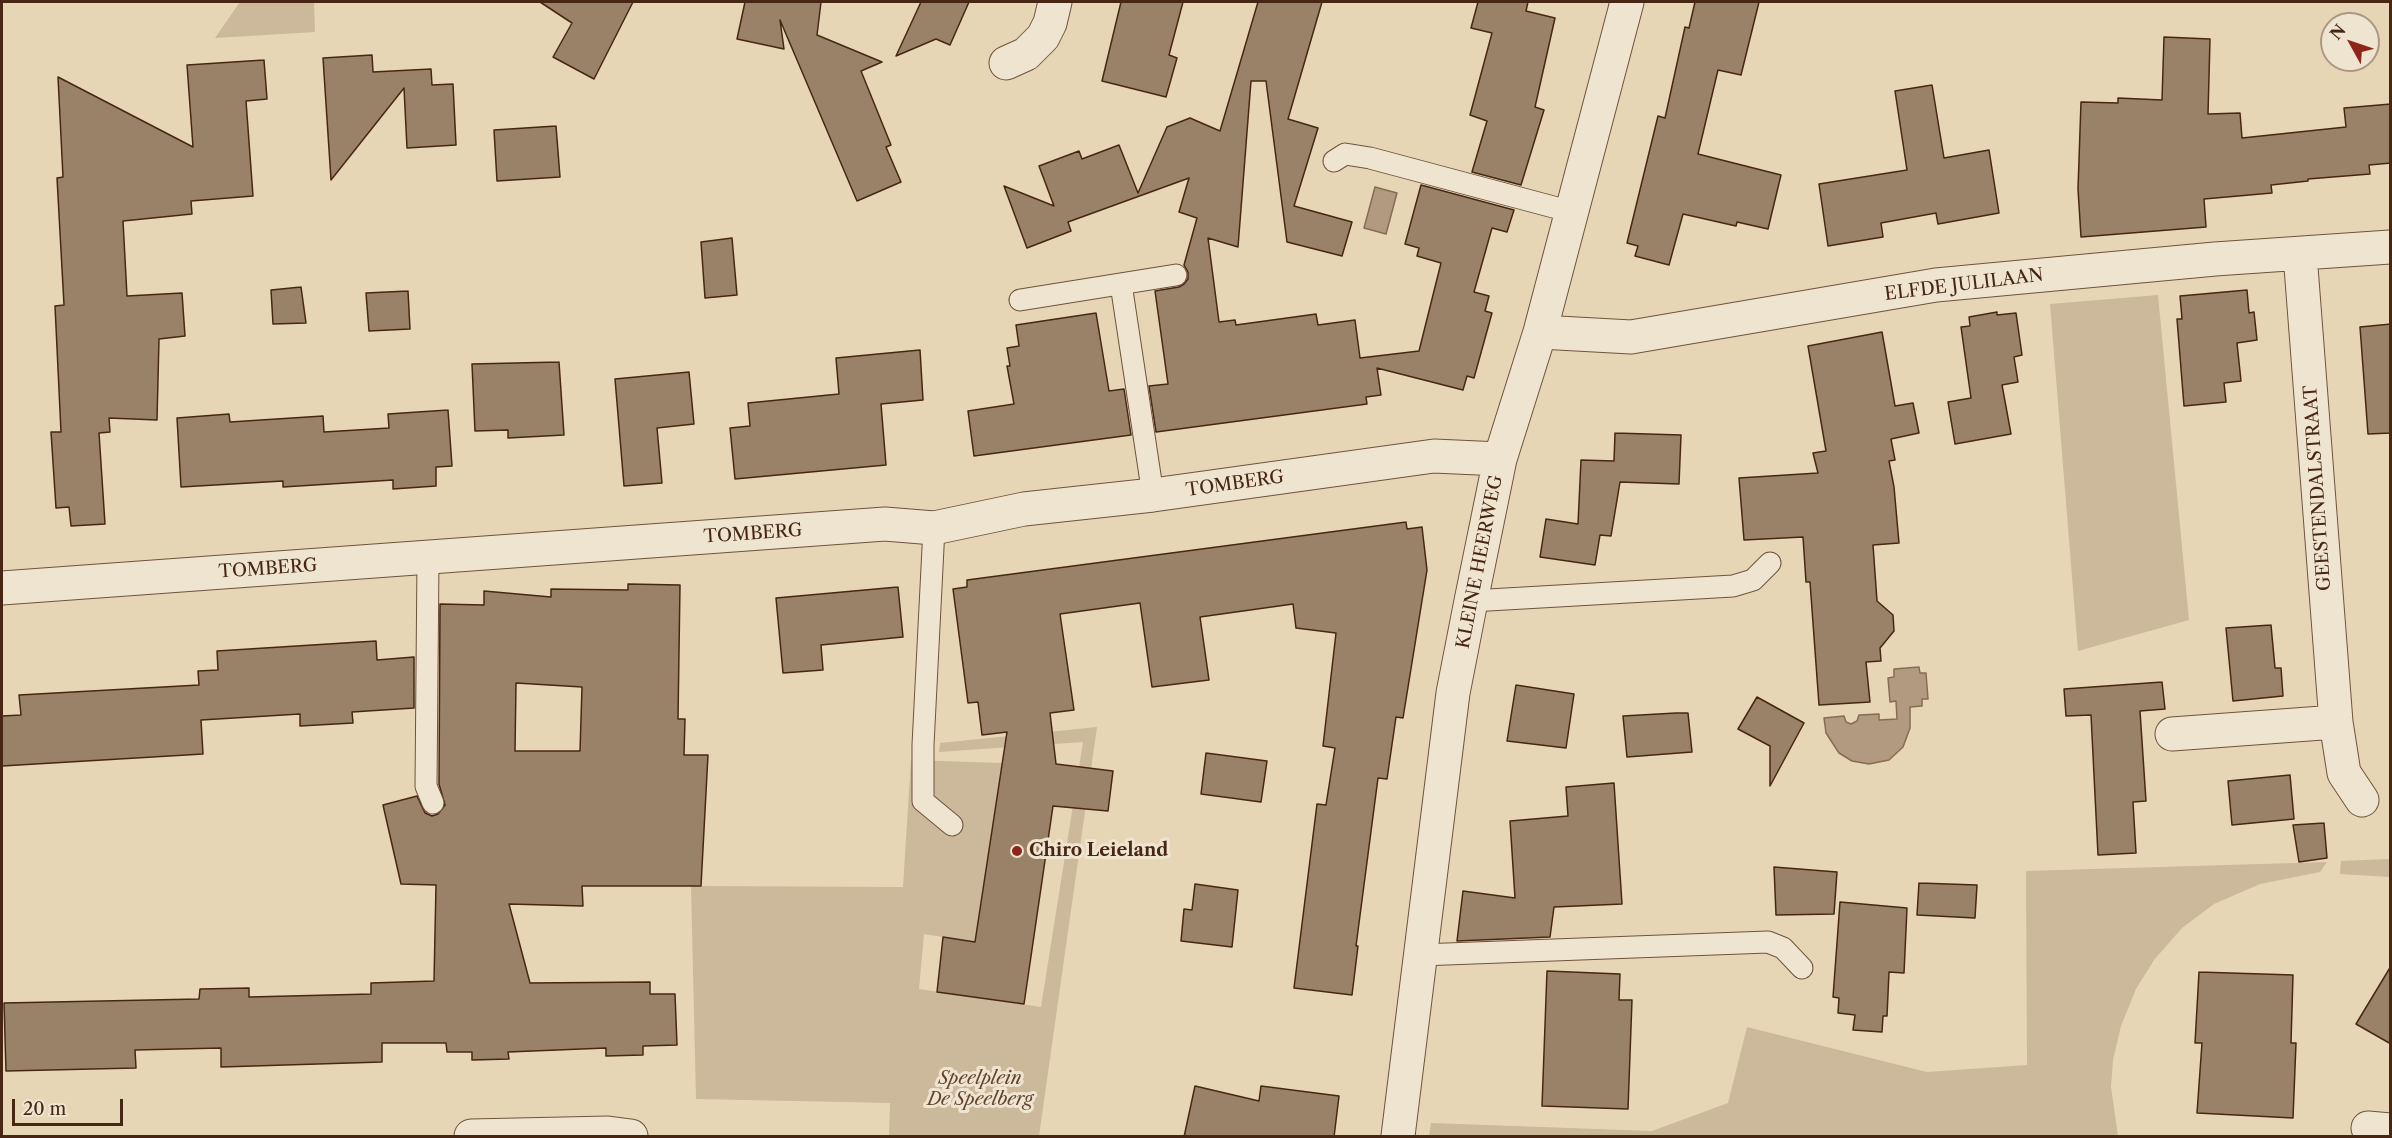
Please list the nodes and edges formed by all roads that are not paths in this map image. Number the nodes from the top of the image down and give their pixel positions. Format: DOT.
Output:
graph roads {
  1 [pos="1055,2"];
  2 [pos="1627,2"];
  3 [pos="1006,63"];
  4 [pos="1334,161"];
  5 [pos="1572,212"];
  6 [pos="2391,247"];
  7 [pos="2300,254"];
  8 [pos="1176,275"];
  9 [pos="1121,284"];
  10 [pos="1020,300"];
  11 [pos="1540,332"];
  12 [pos="1500,459"];
  13 [pos="1153,495"];
  14 [pos="934,528"];
  15 [pos="428,558"];
  16 [pos="1770,562"];
  17 [pos="2,588"];
  18 [pos="1472,601"];
  19 [pos="2336,722"];
  20 [pos="2172,734"];
  21 [pos="2362,800"];
  22 [pos="433,803"];
  23 [pos="952,825"];
  24 [pos="1420,955"];
  25 [pos="1802,968"];
  26 [pos="471,1137"];
  27 [pos="631,1137"];
  28 [pos="1398,1137"];
  1 -- 3 [label="street"];
  2 -- 5 [label="street, KLEINE HEERWEG"];
  4 -- 5 [label="lane"];
  5 -- 11 [label="street, KLEINE HEERWEG"];
  6 -- 7 [label="street, ELFDE JULILAAN"];
  7 -- 11 [label="street, ELFDE JULILAAN"];
  7 -- 19 [label="street, GEESTENDALSTRAAT"];
  8 -- 9 [label="lane"];
  9 -- 10 [label="lane"];
  9 -- 13 [label="lane"];
  11 -- 12 [label="street, KLEINE HEERWEG"];
  12 -- 13 [label="street, TOMBERG"];
  12 -- 18 [label="street, KLEINE HEERWEG"];
  13 -- 14 [label="street, TOMBERG"];
  14 -- 15 [label="street, TOMBERG"];
  14 -- 23 [label="lane"];
  15 -- 17 [label="street, TOMBERG"];
  15 -- 22 [label="lane"];
  16 -- 18 [label="lane"];
  18 -- 24 [label="street, KLEINE HEERWEG"];
  19 -- 20 [label="street"];
  19 -- 21 [label="street, GEESTENDALSTRAAT"];
  24 -- 25 [label="lane"];
  24 -- 28 [label="street, KLEINE HEERWEG"];
  26 -- 27 [label="street"];
}
